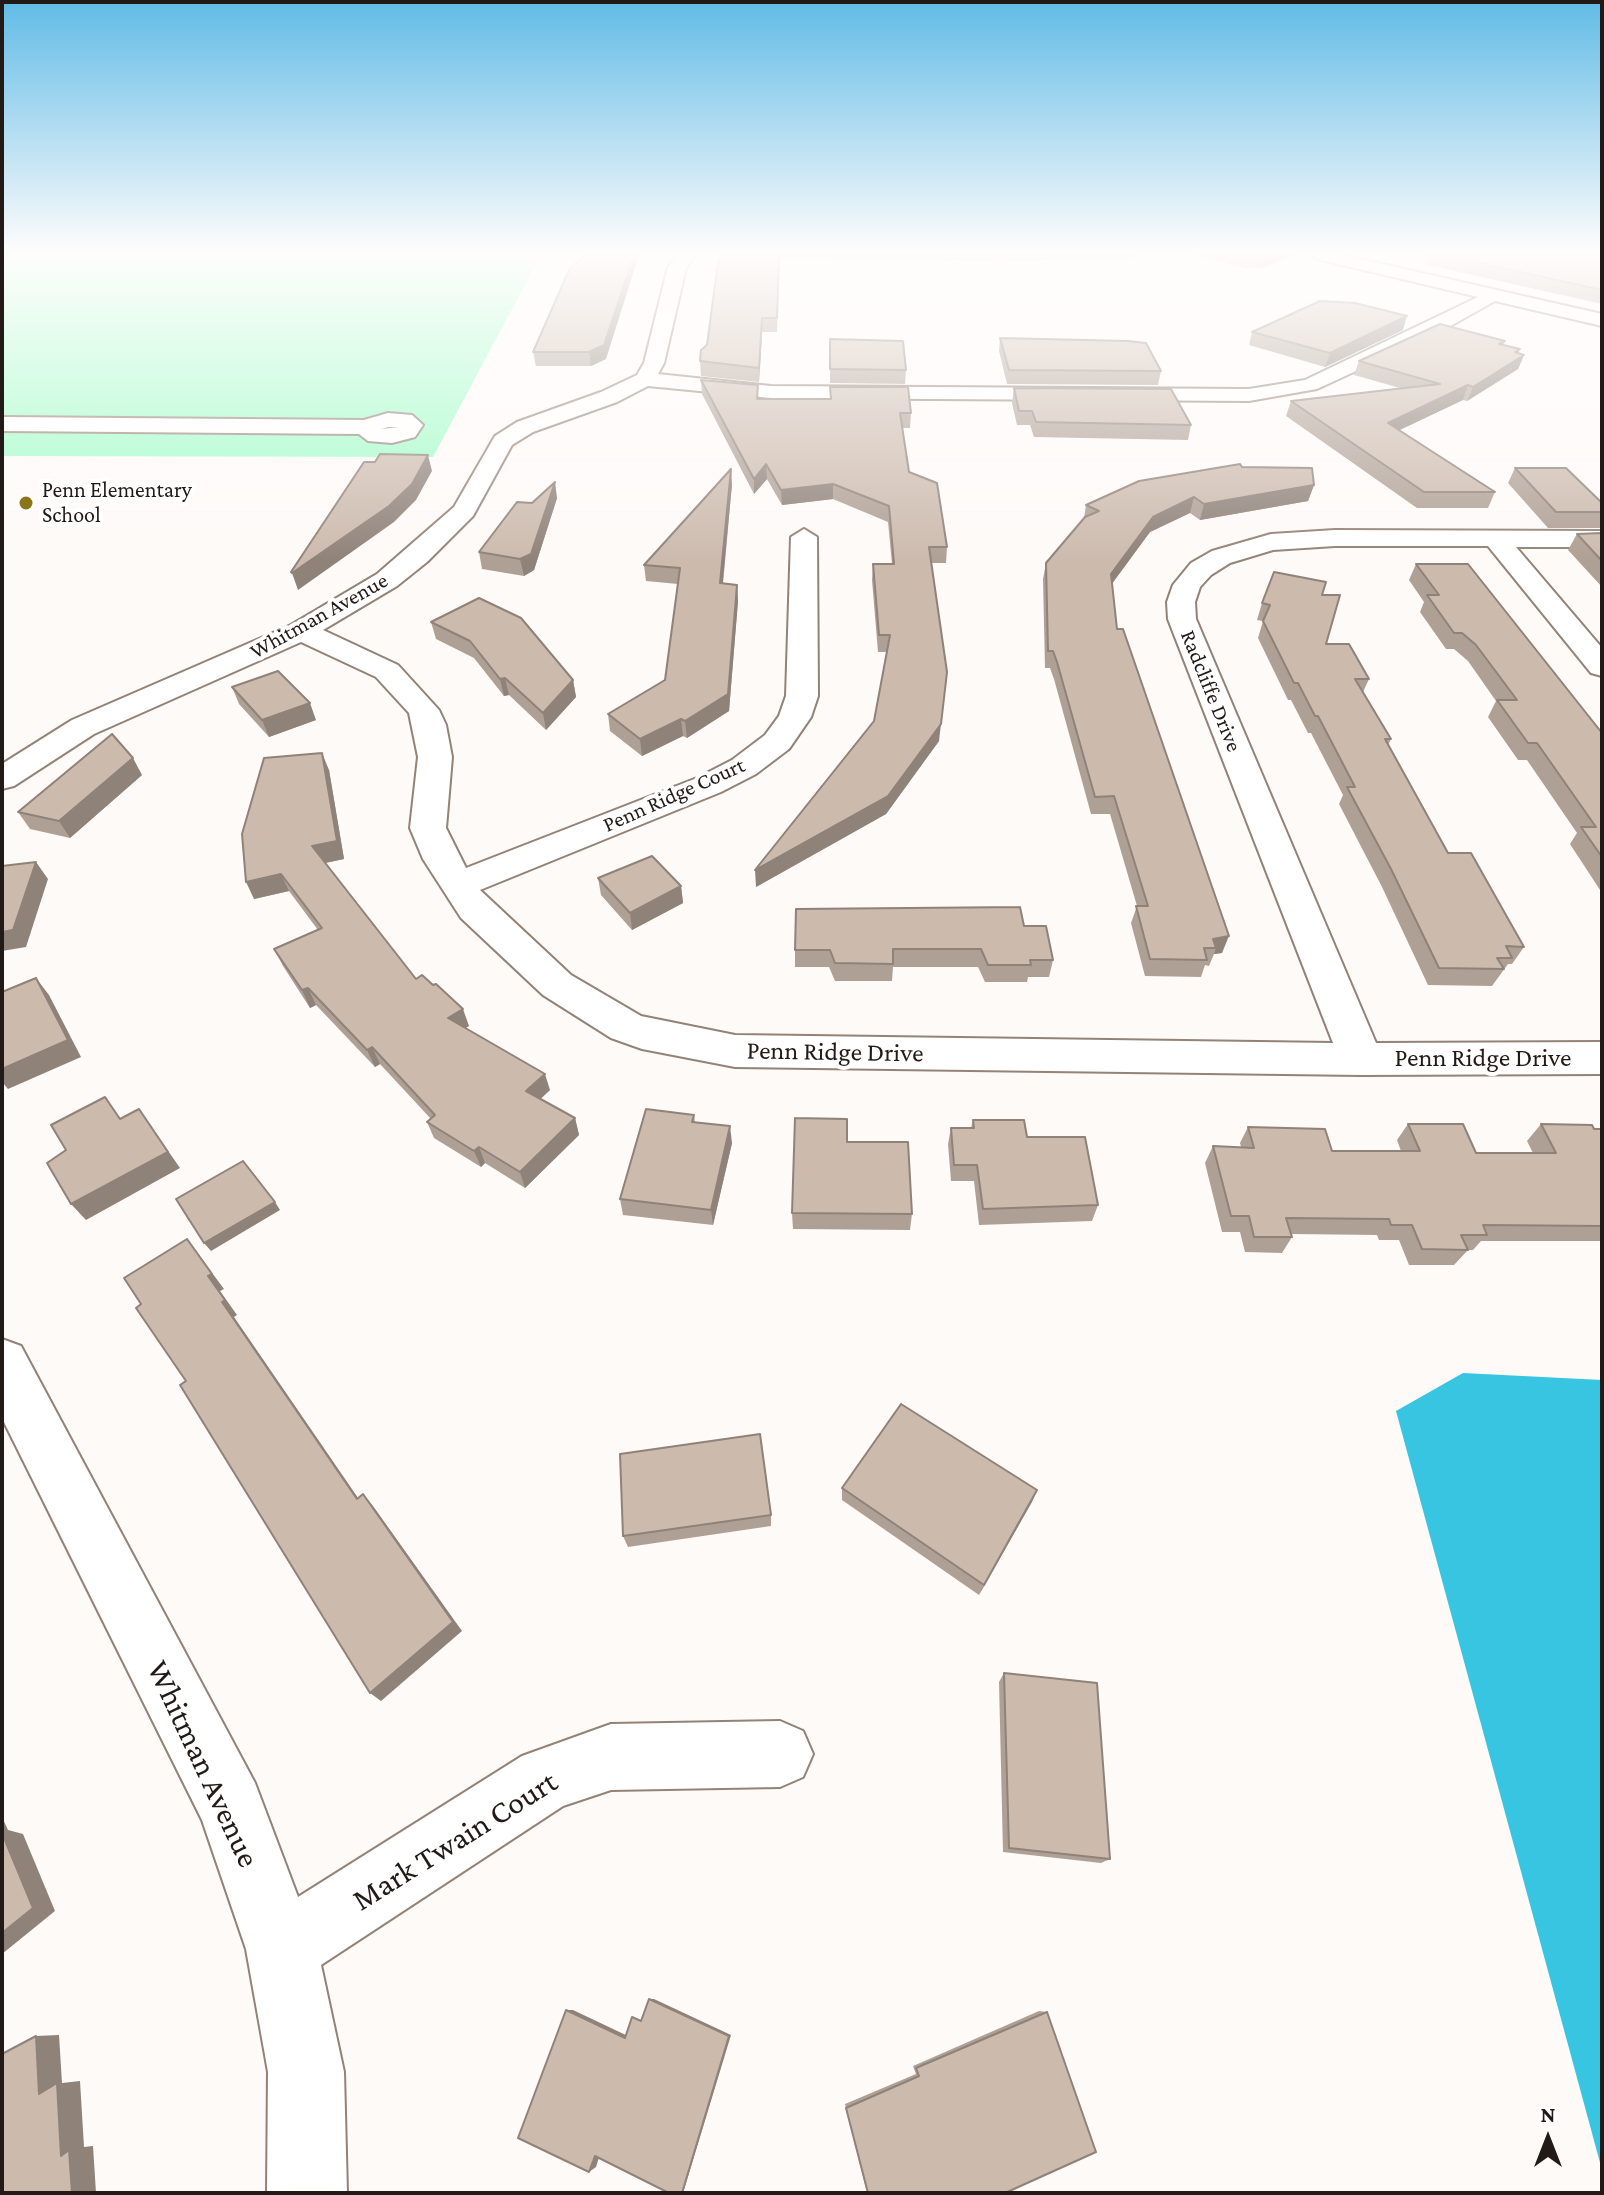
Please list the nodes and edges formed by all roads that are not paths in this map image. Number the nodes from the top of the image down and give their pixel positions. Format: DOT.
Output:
graph roads {
  1 [pos="655,357"];
  2 [pos="1370,357"];
  3 [pos="645,379"];
  4 [pos="2,424"];
  5 [pos="369,427"];
  6 [pos="804,537"];
  7 [pos="1495,538"];
  8 [pos="1602,539"];
  9 [pos="301,631"];
  10 [pos="1602,667"];
  11 [pos="2,779"];
  12 [pos="458,885"];
  13 [pos="1602,1058"];
  14 [pos="1361,1059"];
  15 [pos="2,1363"];
  16 [pos="780,1754"];
  17 [pos="282,1949"];
  18 [pos="307,2193"];
  1 -- 3 [label="street"];
  2 -- 3 [label="street"];
  3 -- 9 [label="street, Whitman Avenue"];
  4 -- 5 [label="street"];
  6 -- 12 [label="street, Penn Ridge Court"];
  7 -- 8 [label="street, Radcliffe Drive"];
  7 -- 10 [label="street"];
  7 -- 14 [label="street, Radcliffe Drive"];
  9 -- 11 [label="street, Whitman Avenue"];
  9 -- 12 [label="street, Penn Ridge Drive"];
  12 -- 14 [label="street, Penn Ridge Drive"];
  13 -- 14 [label="street, Penn Ridge Drive"];
  15 -- 17 [label="street, Whitman Avenue"];
  16 -- 17 [label="street, Mark Twain Court"];
  17 -- 18 [label="street, Whitman Avenue"];
}
